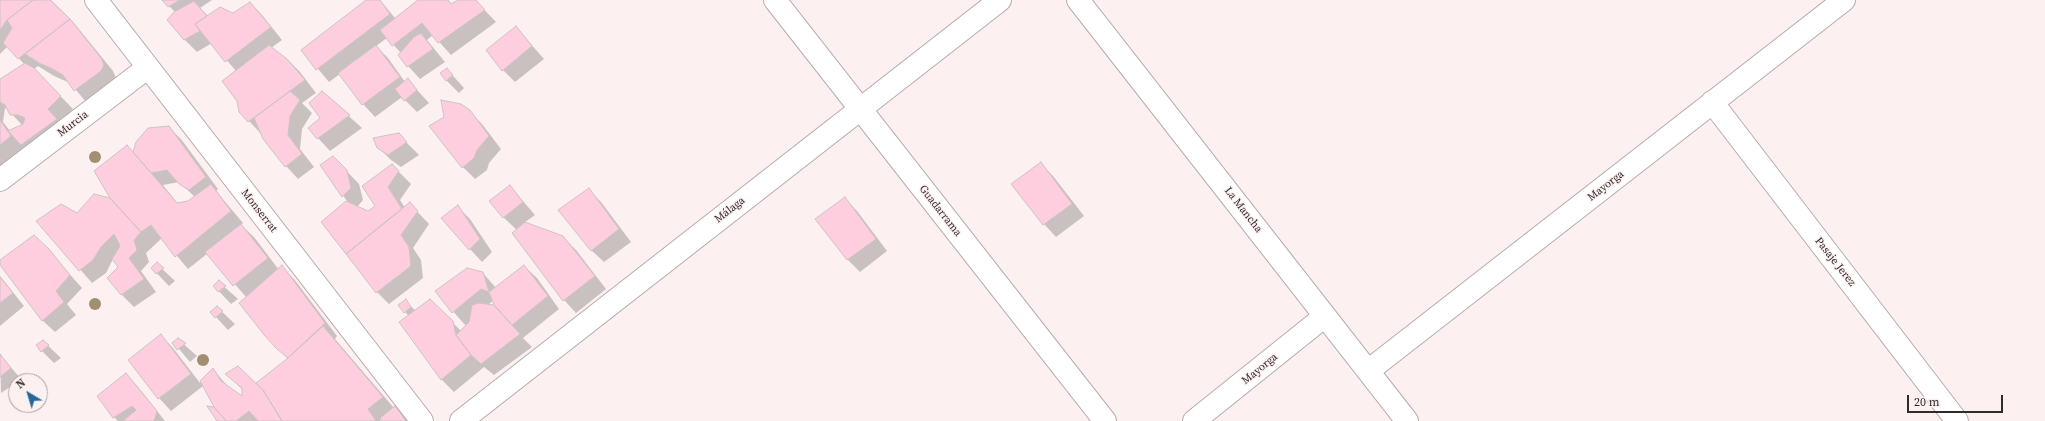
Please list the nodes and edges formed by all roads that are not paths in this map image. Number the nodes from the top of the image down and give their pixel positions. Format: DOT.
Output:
graph roads {
  1 [pos="96,0"];
  2 [pos="775,0"];
  3 [pos="1000,0"];
  4 [pos="1078,0"];
  5 [pos="1844,0"];
  6 [pos="147,68"];
  7 [pos="1712,102"];
  8 [pos="860,109"];
  9 [pos="0,180"];
  10 [pos="1325,316"];
  11 [pos="1368,371"];
  12 [pos="422,421"];
  13 [pos="461,421"];
  14 [pos="1105,421"];
  15 [pos="1194,421"];
  16 [pos="1407,421"];
  17 [pos="1957,421"];
  1 -- 6 [label="street, Monserrat"];
  2 -- 8 [label="street, Guadarrama"];
  3 -- 8 [label="street, Málaga"];
  4 -- 10 [label="street, La Mancha"];
  5 -- 7 [label="street, Mayorga"];
  6 -- 9 [label="street, Murcia"];
  6 -- 12 [label="street, Monserrat"];
  7 -- 11 [label="street, Mayorga"];
  7 -- 17 [label="street, Pasaje Jerez"];
  8 -- 13 [label="street, Málaga"];
  8 -- 14 [label="street, Guadarrama"];
  10 -- 11 [label="street, La Mancha"];
  10 -- 15 [label="street, Mayorga"];
  11 -- 16 [label="street, La Mancha"];
}
